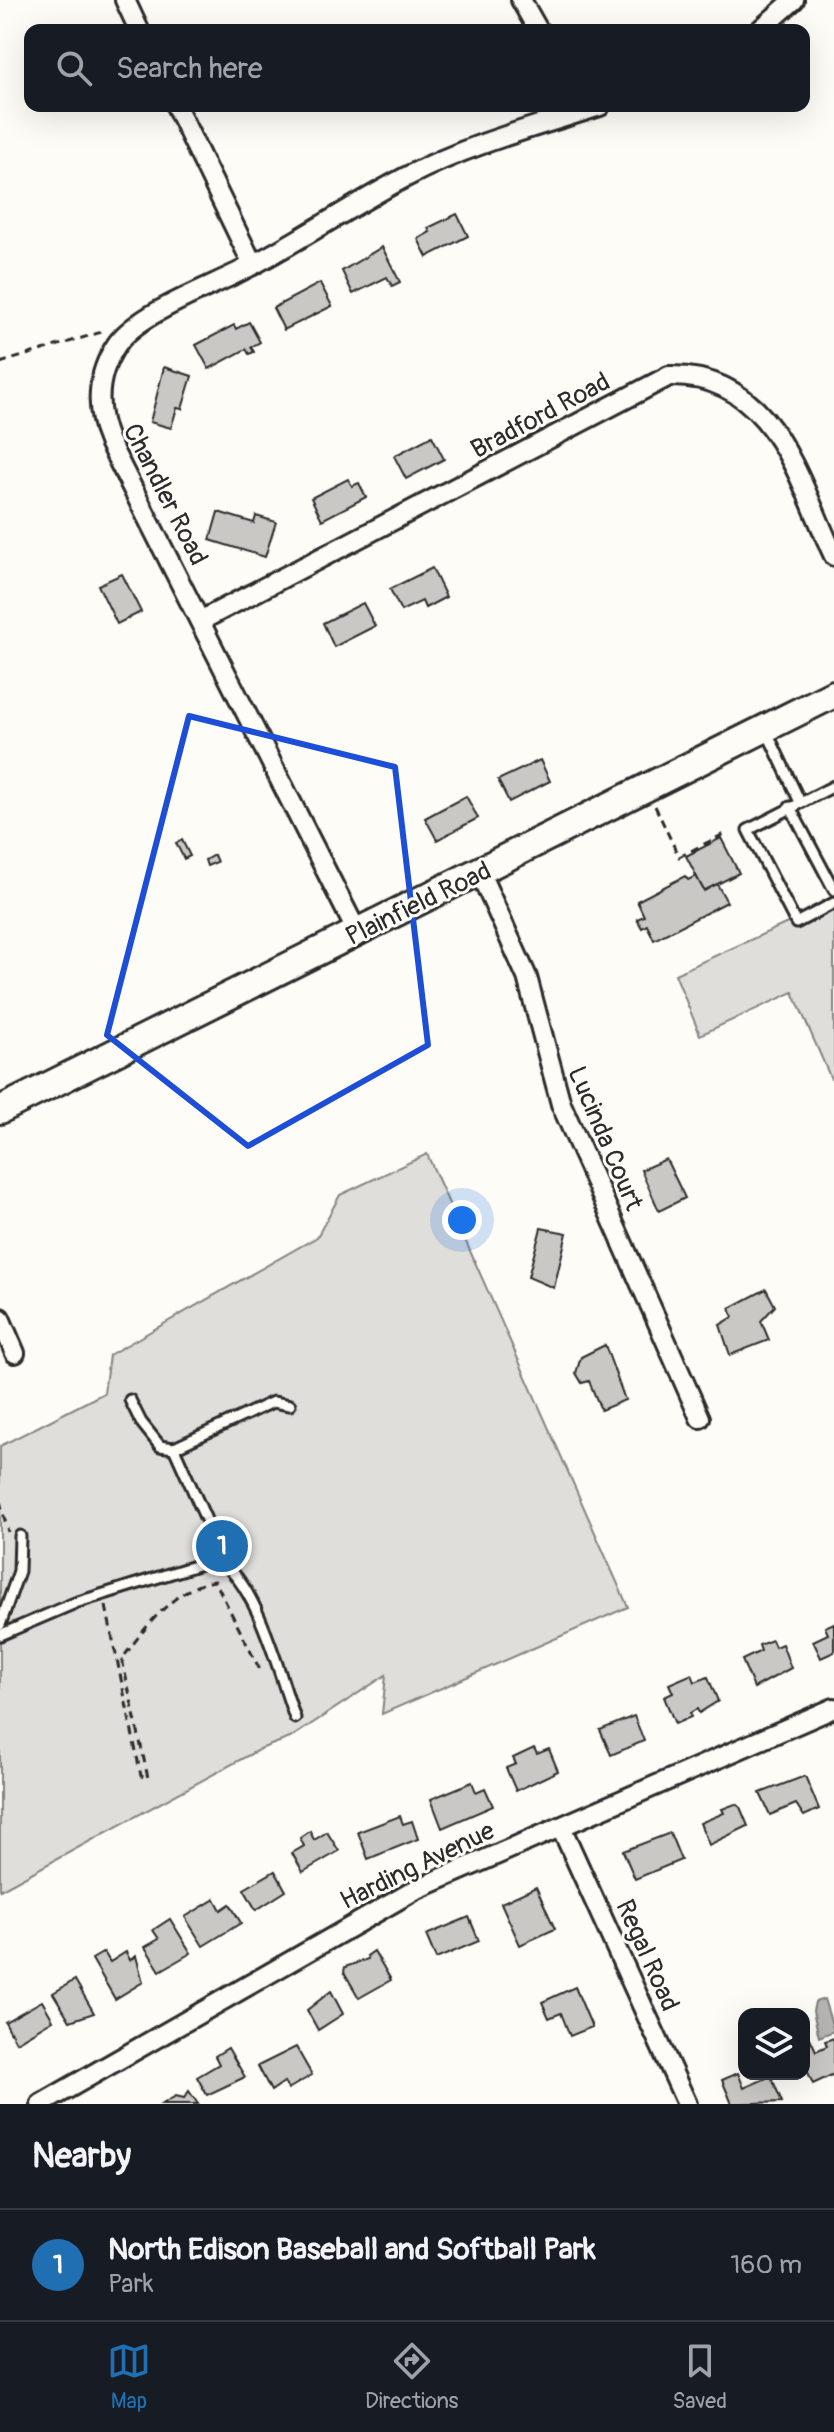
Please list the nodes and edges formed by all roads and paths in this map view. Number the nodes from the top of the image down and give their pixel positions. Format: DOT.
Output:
graph roads {
  1 [pos="125,0"];
  2 [pos="521,0"];
  3 [pos="794,0"];
  4 [pos="136,24"];
  5 [pos="535,24"];
  6 [pos="767,24"];
  7 [pos="179,112"];
  8 [pos="563,112"];
  9 [pos="253,265"];
  10 [pos="113,329"];
  11 [pos="0,363"];
  12 [pos="834,556"];
  13 [pos="200,621"];
  14 [pos="834,694"];
  15 [pos="765,728"];
  16 [pos="834,786"];
  17 [pos="654,804"];
  18 [pos="795,804"];
  19 [pos="728,832"];
  20 [pos="480,873"];
  21 [pos="834,890"];
  22 [pos="834,903"];
  23 [pos="357,932"];
  24 [pos="0,1110"];
  25 [pos="0,1318"];
  26 [pos="15,1353"];
  27 [pos="130,1400"];
  28 [pos="290,1405"];
  29 [pos="700,1418"];
  30 [pos="174,1448"];
  31 [pos="0,1501"];
  32 [pos="14,1537"];
  33 [pos="217,1559"];
  34 [pos="105,1600"];
  35 [pos="0,1625"];
  36 [pos="0,1635"];
  37 [pos="261,1672"];
  38 [pos="834,1708"];
  39 [pos="295,1718"];
  40 [pos="561,1827"];
  41 [pos="41,2104"];
  42 [pos="687,2104"];
  1 -- 4 [label="street"];
  2 -- 5 [label="street"];
  3 -- 6 [label="street"];
  7 -- 9 [label="street"];
  8 -- 9 [label="street, Chandler Road"];
  9 -- 13 [label="street, Chandler Road"];
  10 -- 11 [label="path"];
  12 -- 13 [label="street, Bradford Road"];
  13 -- 23 [label="street, Chandler Road"];
  14 -- 15 [label="street, Plainfield Road"];
  15 -- 18 [label="lane"];
  15 -- 20 [label="street, Plainfield Road"];
  16 -- 18 [label="lane"];
  17 -- 19 [label="path"];
  18 -- 21 [label="lane"];
  18 -- 22 [label="lane"];
  20 -- 23 [label="street, Plainfield Road"];
  20 -- 29 [label="street, Lucinda Court"];
  23 -- 24 [label="street, Plainfield Road"];
  25 -- 26 [label="street"];
  27 -- 30 [label="lane"];
  28 -- 30 [label="lane"];
  30 -- 33 [label="lane"];
  31 -- 32 [label="path"];
  32 -- 35 [label="lane"];
  33 -- 36 [label="lane"];
  33 -- 39 [label="lane"];
  34 -- 37 [label="path"];
  38 -- 40 [label="street, Harding Avenue"];
  40 -- 41 [label="street, Harding Avenue"];
  40 -- 42 [label="street, Regal Road"];
}
